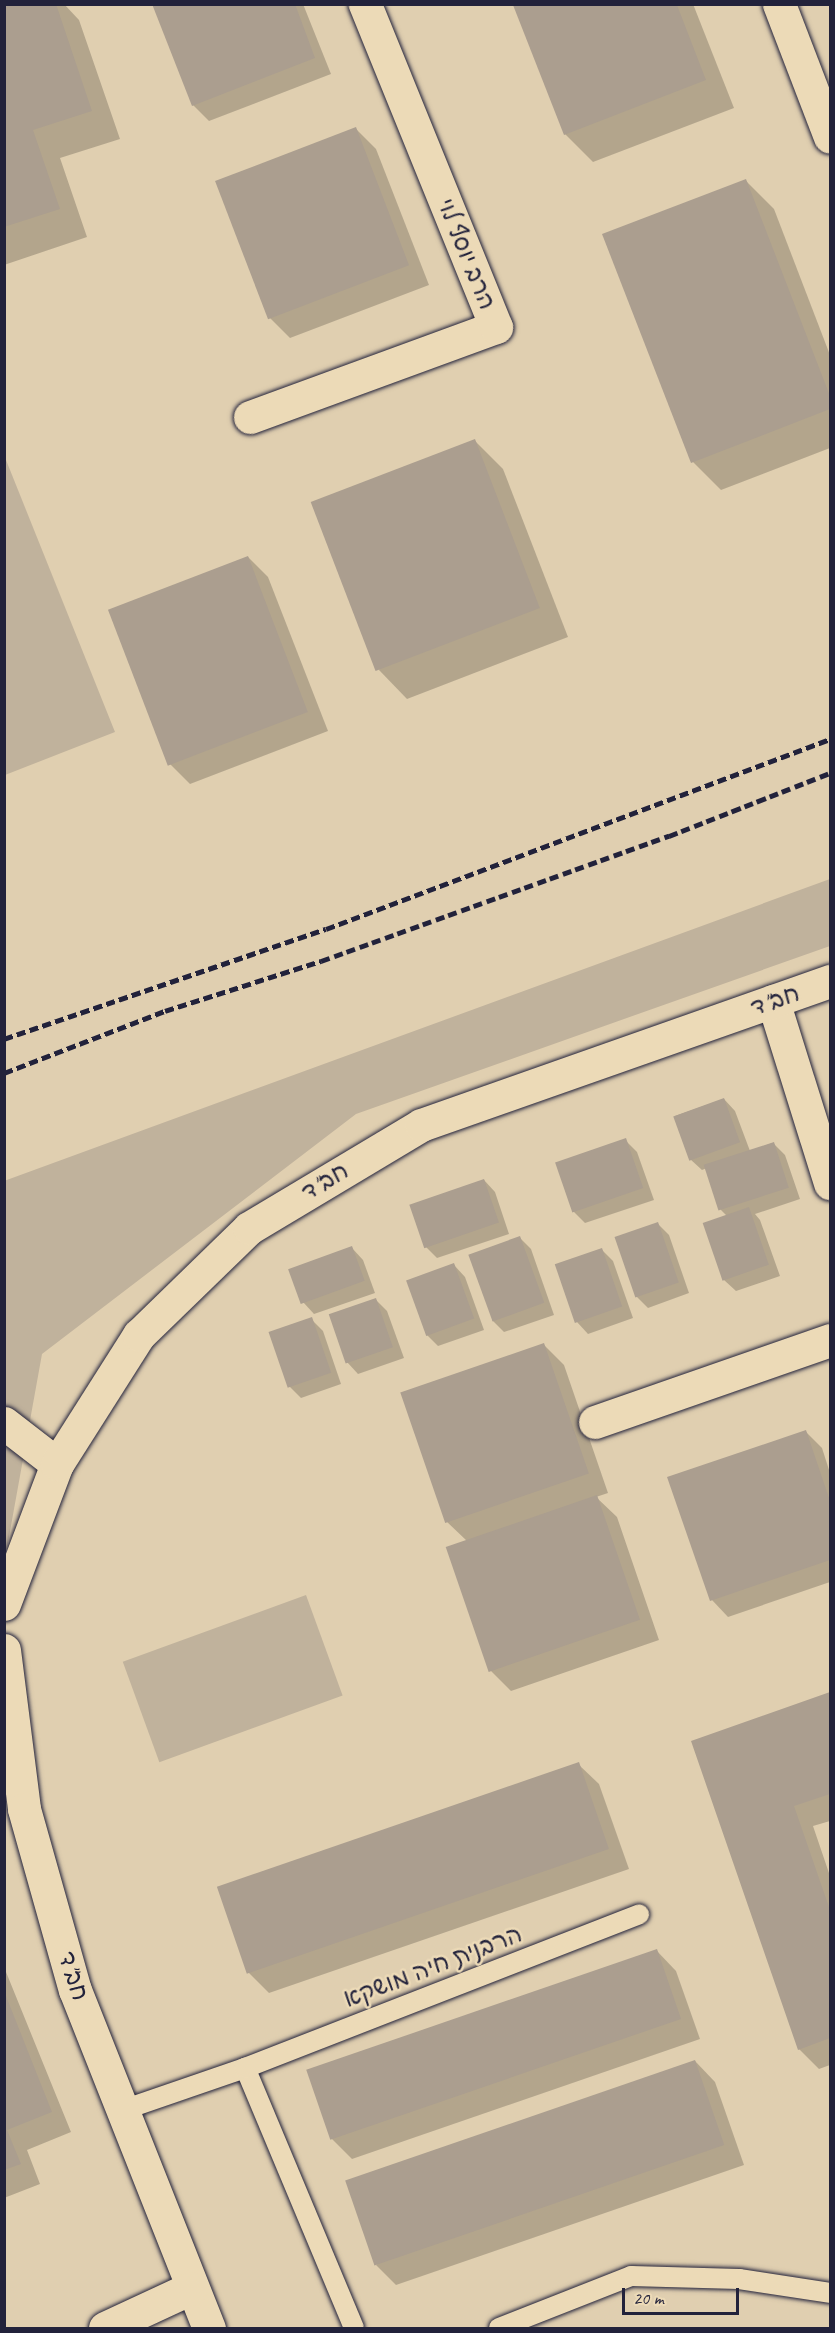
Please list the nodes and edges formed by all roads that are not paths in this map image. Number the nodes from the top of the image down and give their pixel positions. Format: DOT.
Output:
graph roads {
  1 [pos="364,4"];
  2 [pos="779,4"];
  3 [pos="831,138"];
  4 [pos="250,417"];
  5 [pos="831,981"];
  6 [pos="773,1001"];
  7 [pos="831,1183"];
  8 [pos="831,1340"];
  9 [pos="595,1422"];
  10 [pos="4,1423"];
  11 [pos="57,1464"];
  12 [pos="4,1604"];
  13 [pos="4,1650"];
  14 [pos="639,1914"];
  15 [pos="245,2068"];
  16 [pos="123,2110"];
  17 [pos="191,2288"];
  18 [pos="831,2293"];
  19 [pos="105,2328"];
  20 [pos="208,2328"];
  21 [pos="354,2328"];
  22 [pos="499,2328"];
  1 -- 4 [label="street, הרב יוסף לוי"];
  2 -- 3 [label="street"];
  5 -- 6 [label="street, חב\"ד"];
  6 -- 7 [label="street"];
  6 -- 11 [label="street, חב\"ד"];
  8 -- 9 [label="street"];
  10 -- 11 [label="street"];
  11 -- 12 [label="street, חב\"ד"];
  13 -- 16 [label="street, חב\"ד"];
  14 -- 15 [label="lane, הרבנית חיה מושקא"];
  15 -- 16 [label="lane, הרבנית חיה מושקא"];
  15 -- 21 [label="lane"];
  16 -- 17 [label="street, חב\"ד"];
  17 -- 19 [label="street"];
  17 -- 20 [label="street, חב\"ד"];
  18 -- 22 [label="lane"];
}
